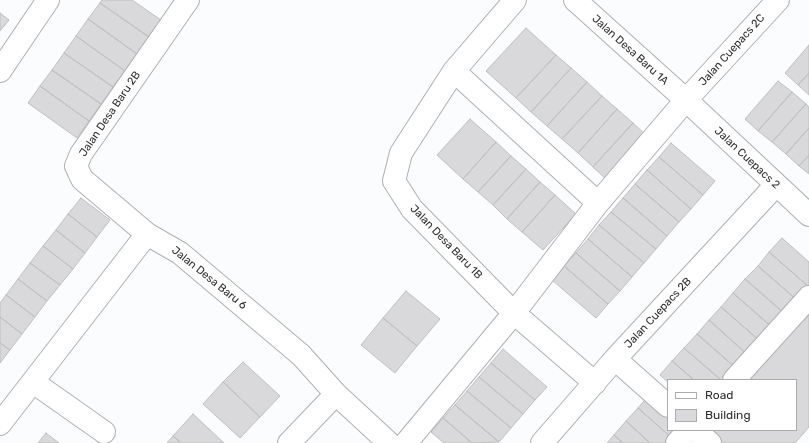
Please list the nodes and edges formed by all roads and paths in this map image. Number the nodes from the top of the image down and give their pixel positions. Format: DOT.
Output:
graph roads {
  1 [pos="48,0"];
  2 [pos="188,0"];
  3 [pos="515,0"];
  4 [pos="575,0"];
  5 [pos="778,0"];
  6 [pos="0,71"];
  7 [pos="454,72"];
  8 [pos="686,100"];
  9 [pos="776,185"];
  10 [pos="598,204"];
  11 [pos="809,215"];
  12 [pos="147,234"];
  13 [pos="809,297"];
  14 [pos="514,313"];
  15 [pos="615,359"];
  16 [pos="735,379"];
  17 [pos="33,382"];
  18 [pos="595,383"];
  19 [pos="336,394"];
  20 [pos="667,405"];
  21 [pos="0,424"];
  22 [pos="688,431"];
  23 [pos="696,431"];
  24 [pos="104,432"];
  25 [pos="289,443"];
  26 [pos="389,443"];
  27 [pos="406,443"];
  28 [pos="542,443"];
  29 [pos="678,443"];
  30 [pos="710,443"];
  1 -- 6 [label="street"];
  2 -- 12 [label="street, Jalan Desa Baru 2B"];
  3 -- 7 [label="street, Jalan Desa Baru 1B"];
  4 -- 8 [label="street, Jalan Desa Baru 1A"];
  5 -- 8 [label="street, Jalan Cuepacs 2C"];
  7 -- 10 [label="street"];
  7 -- 14 [label="street, Jalan Desa Baru 1B"];
  8 -- 9 [label="street, Jalan Cuepacs 2"];
  8 -- 10 [label="street, Jalan Cuepacs 2C"];
  9 -- 11 [label="street, Jalan Cuepacs 2"];
  9 -- 15 [label="street, Jalan Cuepacs 2B"];
  10 -- 14 [label="street, Jalan Cuepacs 2C"];
  12 -- 17 [label="street"];
  12 -- 19 [label="street, Jalan Desa Baru 6"];
  13 -- 16 [label="street"];
  14 -- 18 [label="street, Jalan Desa Baru 1B"];
  14 -- 27 [label="street, Jalan Cuepacs 2C"];
  15 -- 18 [label="street, Jalan Cuepacs 2B"];
  15 -- 20 [label="street"];
  17 -- 21 [label="street"];
  17 -- 24 [label="street"];
  18 -- 28 [label="street, Jalan Cuepacs 2B"];
  19 -- 25 [label="street"];
  19 -- 26 [label="street, Jalan Desa Baru 6"];
  22 -- 29 [label="street"];
  23 -- 30 [label="street"];
}
